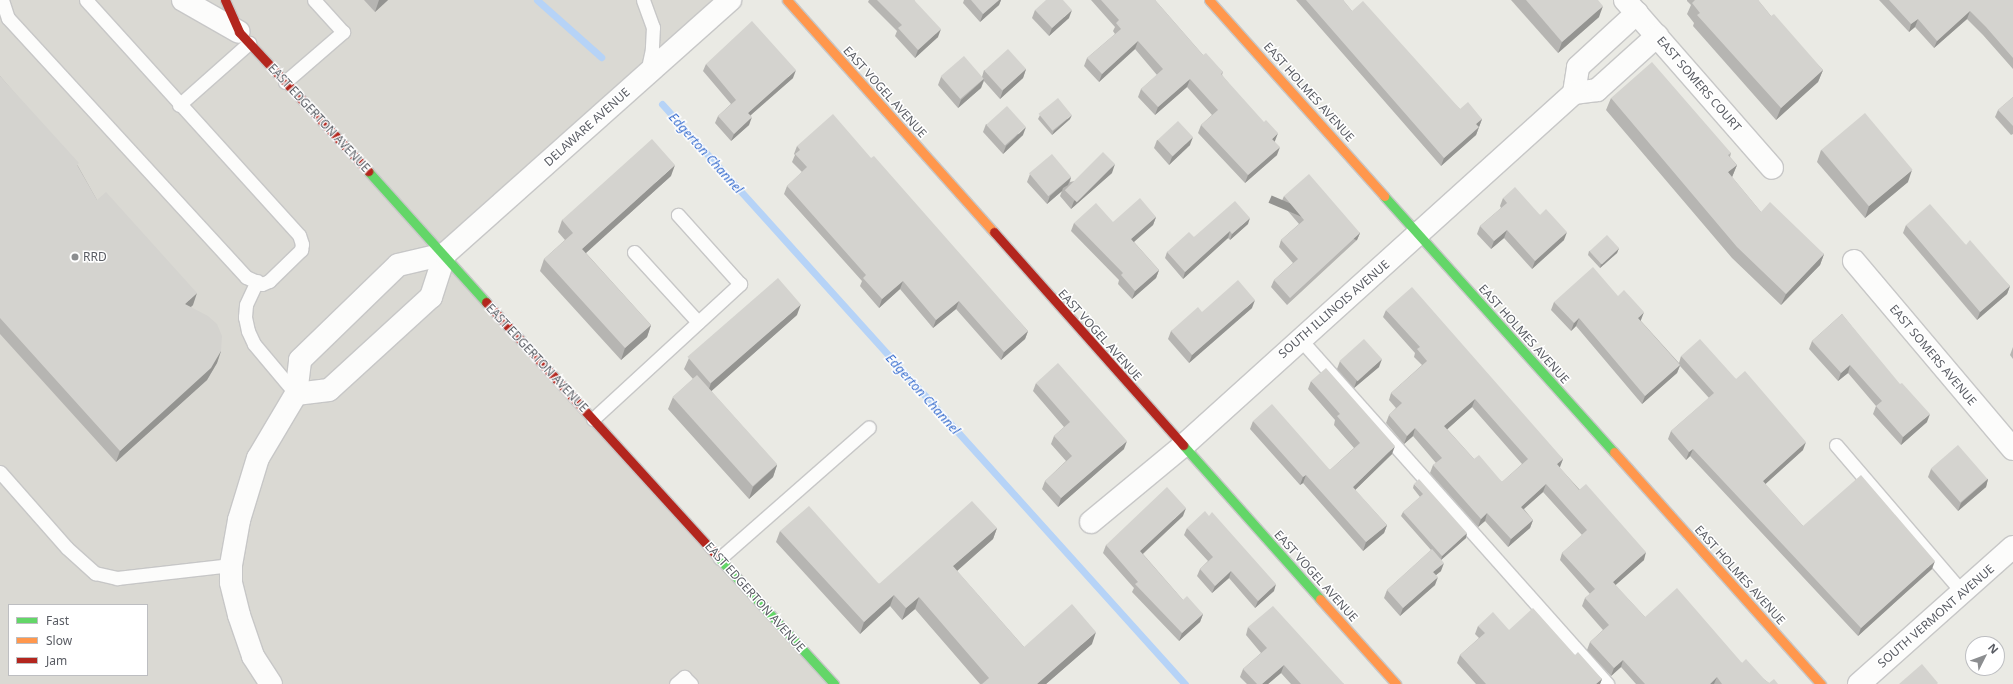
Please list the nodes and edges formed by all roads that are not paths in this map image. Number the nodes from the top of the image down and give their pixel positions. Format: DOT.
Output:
graph roads {
  1 [pos="2,0"];
  2 [pos="86,0"];
  3 [pos="183,0"];
  4 [pos="225,0"];
  5 [pos="314,0"];
  6 [pos="644,0"];
  7 [pos="730,0"];
  8 [pos="787,0"];
  9 [pos="1210,0"];
  10 [pos="1631,6"];
  11 [pos="1657,36"];
  12 [pos="244,38"];
  13 [pos="646,74"];
  14 [pos="286,82"];
  15 [pos="1574,93"];
  16 [pos="180,105"];
  17 [pos="1772,168"];
  18 [pos="678,215"];
  19 [pos="1420,234"];
  20 [pos="634,252"];
  21 [pos="445,254"];
  22 [pos="1851,258"];
  23 [pos="257,282"];
  24 [pos="698,322"];
  25 [pos="1300,339"];
  26 [pos="296,394"];
  27 [pos="593,419"];
  28 [pos="869,427"];
  29 [pos="1836,445"];
  30 [pos="1182,446"];
  31 [pos="2013,449"];
  32 [pos="0,472"];
  33 [pos="1092,522"];
  34 [pos="2013,547"];
  35 [pos="720,558"];
  36 [pos="231,565"];
  37 [pos="1962,592"];
  38 [pos="271,684"];
  39 [pos="676,684"];
  40 [pos="691,684"];
  41 [pos="834,684"];
  42 [pos="1396,684"];
  43 [pos="1607,684"];
  44 [pos="1821,684"];
  45 [pos="1858,684"];
  1 -- 23 [label="lane"];
  2 -- 16 [label="lane"];
  3 -- 12 [label="street, EAST EDGERTON AVENUE"];
  4 -- 12 [label="street, EAST EDGERTON AVENUE"];
  5 -- 14 [label="lane"];
  6 -- 13 [label="lane"];
  7 -- 13 [label="street, DELAWARE AVENUE"];
  8 -- 30 [label="street, EAST VOGEL AVENUE"];
  9 -- 19 [label="street, EAST HOLMES AVENUE"];
  10 -- 11 [label="street, EAST SOMERS COURT"];
  10 -- 15 [label="street"];
  11 -- 15 [label="street"];
  11 -- 17 [label="street, EAST SOMERS COURT"];
  12 -- 14 [label="street, EAST EDGERTON AVENUE"];
  12 -- 16 [label="lane"];
  13 -- 21 [label="street, DELAWARE AVENUE"];
  14 -- 21 [label="street, EAST EDGERTON AVENUE"];
  15 -- 19 [label="street, SOUTH ILLINOIS AVENUE"];
  16 -- 23 [label="lane"];
  18 -- 24 [label="lane"];
  19 -- 25 [label="street, SOUTH ILLINOIS AVENUE"];
  19 -- 44 [label="street, EAST HOLMES AVENUE"];
  20 -- 24 [label="lane"];
  21 -- 26 [label="street"];
  21 -- 26 [label="street"];
  21 -- 27 [label="street, EAST EDGERTON AVENUE"];
  22 -- 31 [label="street, EAST SOMERS AVENUE"];
  23 -- 26 [label="lane"];
  24 -- 27 [label="lane"];
  25 -- 30 [label="street, SOUTH ILLINOIS AVENUE"];
  25 -- 43 [label="lane"];
  26 -- 36 [label="street"];
  27 -- 35 [label="street, EAST EDGERTON AVENUE"];
  28 -- 35 [label="lane"];
  29 -- 37 [label="lane"];
  30 -- 33 [label="street, SOUTH ILLINOIS AVENUE"];
  30 -- 42 [label="street, EAST VOGEL AVENUE"];
  32 -- 36 [label="lane"];
  34 -- 37 [label="street, SOUTH VERMONT AVENUE"];
  35 -- 41 [label="street, EAST EDGERTON AVENUE"];
  36 -- 38 [label="street"];
  37 -- 45 [label="street, SOUTH VERMONT AVENUE"];
  39 -- 40 [label="lane"];
}
